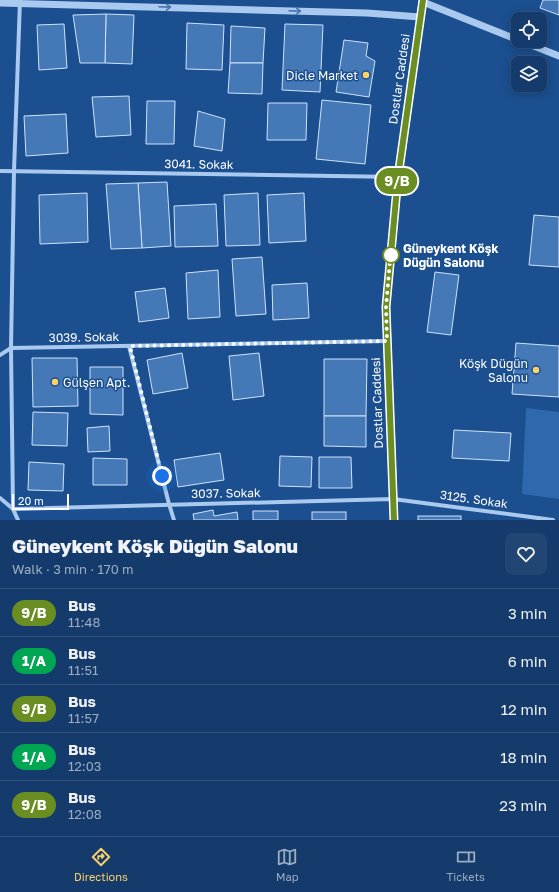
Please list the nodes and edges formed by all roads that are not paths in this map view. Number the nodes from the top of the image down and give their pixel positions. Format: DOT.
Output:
graph roads {
  1 [pos="19,1"];
  2 [pos="423,1"];
  3 [pos="0,3"];
  4 [pos="420,17"];
  5 [pos="511,37"];
  6 [pos="539,48"];
  7 [pos="559,56"];
  8 [pos="0,171"];
  9 [pos="14,171"];
  10 [pos="398,177"];
  11 [pos="387,341"];
  12 [pos="130,346"];
  13 [pos="11,348"];
  14 [pos="0,355"];
  15 [pos="0,498"];
  16 [pos="393,499"];
  17 [pos="169,504"];
  18 [pos="12,509"];
  19 [pos="18,520"];
  20 [pos="174,520"];
  21 [pos="394,520"];
  22 [pos="553,520"];
  1 -- 3 [label="street"];
  1 -- 4 [label="street, one-way"];
  1 -- 9 [label="street"];
  2 -- 4 [label="main road, Dostlar Caddesi"];
  2 -- 5 [label="street"];
  4 -- 10 [label="main road, Dostlar Caddesi"];
  6 -- 7 [label="street"];
  8 -- 9 [label="street, 3041. Sokak"];
  9 -- 10 [label="street, 3041. Sokak"];
  9 -- 13 [label="street"];
  10 -- 11 [label="main road, Dostlar Caddesi"];
  11 -- 12 [label="street, 3039. Sokak"];
  11 -- 16 [label="main road, Dostlar Caddesi"];
  12 -- 13 [label="street, 3039. Sokak"];
  12 -- 17 [label="street"];
  13 -- 14 [label="street"];
  13 -- 18 [label="street"];
  15 -- 18 [label="street"];
  16 -- 17 [label="street, 3037. Sokak"];
  16 -- 21 [label="main road, Dostlar Caddesi"];
  16 -- 22 [label="street, 3125. Sokak"];
  17 -- 18 [label="street, 3037. Sokak"];
  17 -- 20 [label="street"];
  18 -- 19 [label="street"];
}
